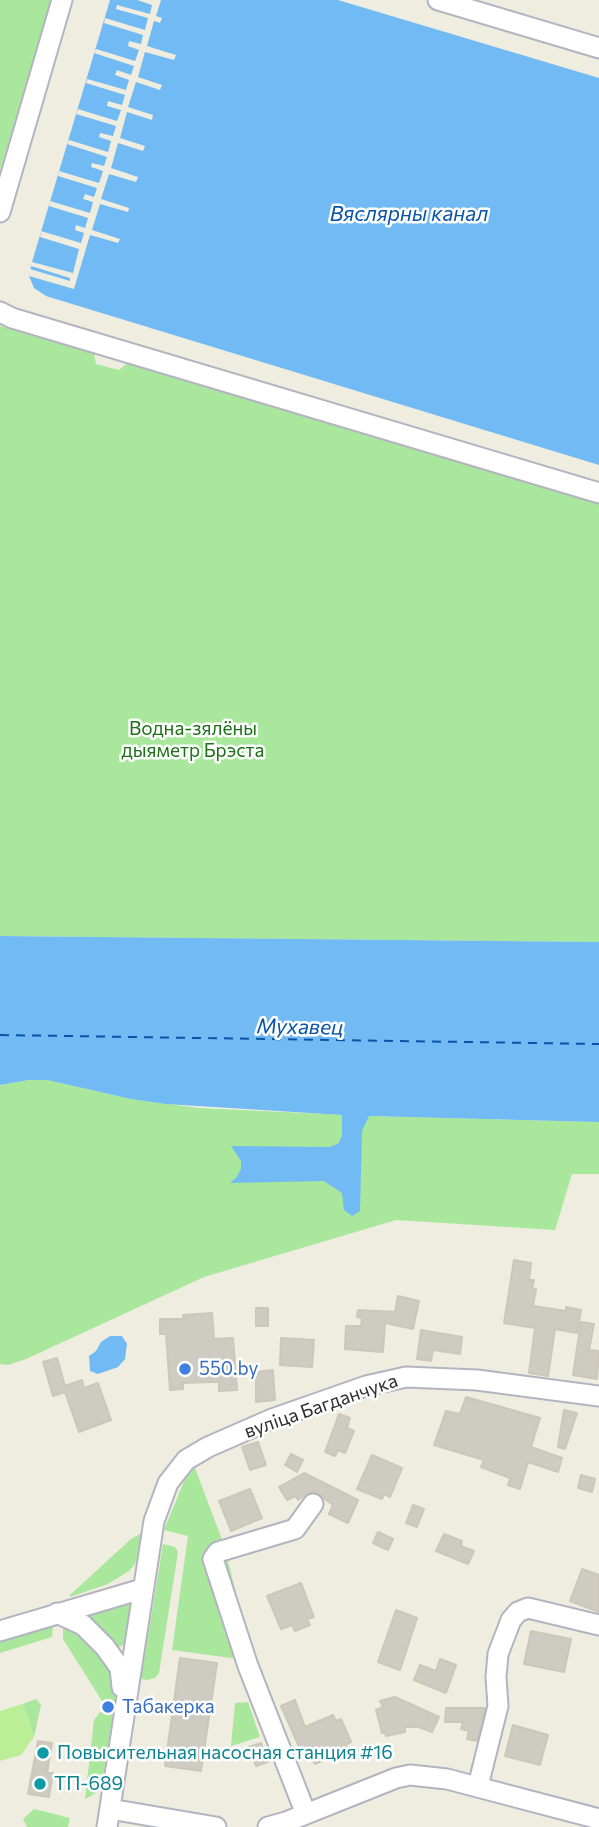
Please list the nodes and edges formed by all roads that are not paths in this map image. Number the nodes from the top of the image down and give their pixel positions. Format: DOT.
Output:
graph roads {
  1 [pos="62,0"];
  2 [pos="438,0"];
  3 [pos="599,48"];
  4 [pos="0,212"];
  5 [pos="0,312"];
  6 [pos="599,493"];
  7 [pos="599,1396"];
  8 [pos="313,1504"];
  9 [pos="142,1589"];
  10 [pos="57,1613"];
  11 [pos="599,1625"];
  12 [pos="0,1631"];
  13 [pos="124,1706"];
  14 [pos="478,1786"];
  15 [pos="306,1814"];
  16 [pos="108,1818"];
  17 [pos="599,1819"];
  18 [pos="216,1827"];
  19 [pos="268,1827"];
  1 -- 4 [label="street"];
  2 -- 3 [label="street"];
  5 -- 6 [label="street"];
  7 -- 9 [label="street, вуліца Багданчука"];
  8 -- 15 [label="street"];
  9 -- 10 [label="street"];
  9 -- 13 [label="street, вуліца Багданчука"];
  10 -- 12 [label="street"];
  10 -- 13 [label="street, вуліца Багданчука"];
  11 -- 14 [label="street"];
  13 -- 16 [label="street, вуліца Багданчука"];
  14 -- 15 [label="street"];
  14 -- 17 [label="street"];
  15 -- 19 [label="street"];
  16 -- 18 [label="street"];
}
